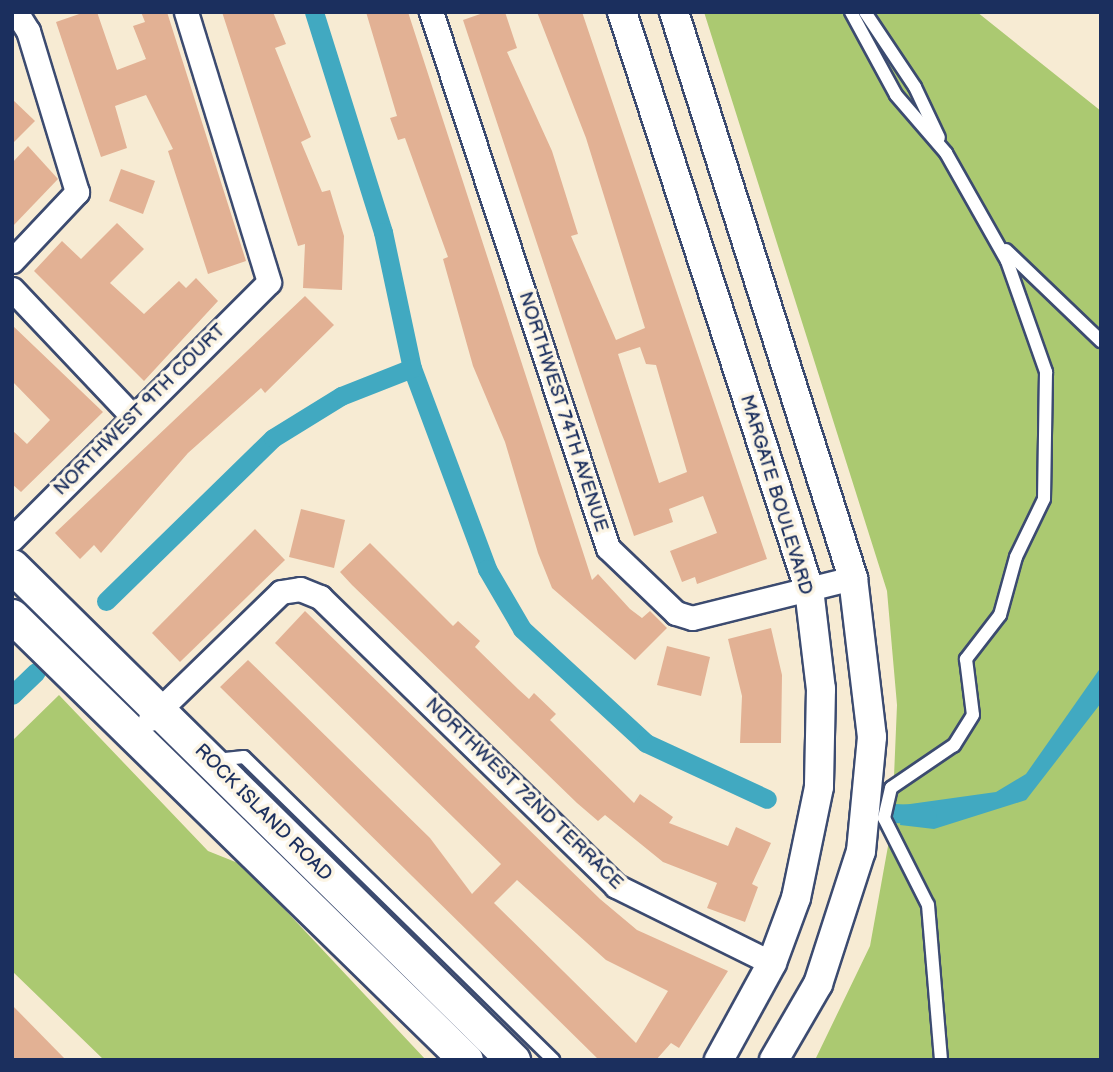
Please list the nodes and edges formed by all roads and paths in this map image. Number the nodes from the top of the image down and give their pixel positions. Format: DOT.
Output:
graph roads {
  1 [pos="16,12"];
  2 [pos="186,12"];
  3 [pos="431,12"];
  4 [pos="622,12"];
  5 [pos="674,12"];
  6 [pos="851,12"];
  7 [pos="865,12"];
  8 [pos="12,261"];
  9 [pos="12,289"];
  10 [pos="1101,341"];
  11 [pos="131,415"];
  12 [pos="12,539"];
  13 [pos="12,566"];
  14 [pos="853,578"];
  15 [pos="808,589"];
  16 [pos="12,616"];
  17 [pos="159,710"];
  18 [pos="132,736"];
  19 [pos="209,760"];
  20 [pos="772,963"];
  21 [pos="466,1060"];
  22 [pos="513,1060"];
  23 [pos="553,1060"];
  24 [pos="719,1060"];
  25 [pos="774,1060"];
  26 [pos="942,1060"];
  1 -- 8 [label="street"];
  2 -- 11 [label="street, NORTHWEST 9TH COURT"];
  3 -- 15 [label="street, NORTHWEST 74TH AVENUE"];
  4 -- 15 [label="street, MARGATE BOULEVARD"];
  5 -- 14 [label="street"];
  6 -- 26 [label="lane"];
  7 -- 10 [label="lane"];
  9 -- 11 [label="street"];
  11 -- 12 [label="street, NORTHWEST 9TH COURT"];
  13 -- 17 [label="main road, ROCK ISLAND ROAD"];
  14 -- 15 [label="street, NORTHWEST 74TH AVENUE"];
  14 -- 25 [label="street"];
  15 -- 20 [label="street, MARGATE BOULEVARD"];
  16 -- 18 [label="main road, ROCK ISLAND ROAD"];
  17 -- 18 [label="street"];
  17 -- 19 [label="main road, ROCK ISLAND ROAD"];
  17 -- 20 [label="street, NORTHWEST 72ND TERRACE"];
  18 -- 21 [label="main road, ROCK ISLAND ROAD"];
  19 -- 22 [label="main road, ROCK ISLAND ROAD"];
  19 -- 23 [label="lane"];
  20 -- 24 [label="street, MARGATE BOULEVARD"];
}
